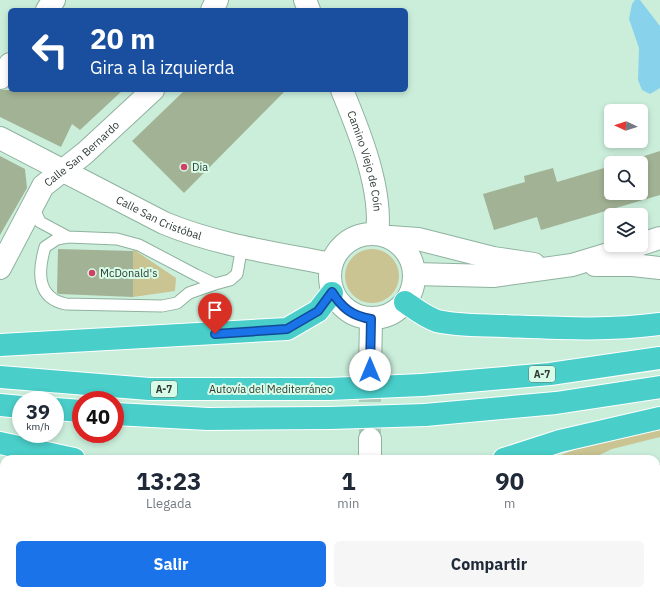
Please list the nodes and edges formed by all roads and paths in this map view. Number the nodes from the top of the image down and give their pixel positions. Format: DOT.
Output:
graph roads {
  1 [pos="8,67"];
  2 [pos="0,78"];
  3 [pos="151,92"];
  4 [pos="343,92"];
  5 [pos="0,138"];
  6 [pos="65,170"];
  7 [pos="32,206"];
  8 [pos="383,235"];
  9 [pos="68,237"];
  10 [pos="660,238"];
  11 [pos="648,242"];
  12 [pos="242,246"];
  13 [pos="613,252"];
  14 [pos="331,264"];
  15 [pos="564,266"];
  16 [pos="0,268"];
  17 [pos="660,268"];
  18 [pos="414,274"];
  19 [pos="215,284"];
  20 [pos="332,292"];
  21 [pos="405,302"];
  22 [pos="371,319"];
  23 [pos="660,324"];
  24 [pos="0,346"];
  25 [pos="660,358"];
  26 [pos="370,370"];
  27 [pos="0,377"];
  28 [pos="660,387"];
  29 [pos="0,405"];
  30 [pos="12,406"];
  31 [pos="124,414"];
  32 [pos="660,418"];
  33 [pos="0,444"];
  34 [pos="54,455"];
  35 [pos="516,455"];
  1 -- 2 [label="street"];
  3 -- 6 [label="street, Calle San Bernardo"];
  4 -- 8 [label="street, Camino Viejo de Coín"];
  5 -- 6 [label="street, Calle San Cristóbal"];
  6 -- 7 [label="street, Calle San Bernardo"];
  6 -- 12 [label="street, Calle San Cristóbal"];
  7 -- 9 [label="lane"];
  7 -- 16 [label="street, Calle San Bernardo"];
  8 -- 14 [label="street"];
  8 -- 15 [label="street"];
  8 -- 18 [label="street"];
  9 -- 19 [label="lane"];
  9 -- 19 [label="lane"];
  10 -- 11 [label="street"];
  12 -- 14 [label="street, Calle San Cristóbal"];
  12 -- 19 [label="lane"];
  13 -- 15 [label="street"];
  14 -- 20 [label="street"];
  15 -- 17 [label="street"];
  15 -- 18 [label="street"];
  18 -- 21 [label="street"];
  20 -- 22 [label="street"];
  20 -- 24 [label="highway"];
  21 -- 22 [label="street"];
  21 -- 23 [label="highway"];
  22 -- 26 [label="street"];
  25 -- 27 [label="highway, Autovía del Mediterráneo / A-7, bridge"];
  28 -- 31 [label="highway, bridge"];
  29 -- 30 [label="highway"];
  32 -- 35 [label="highway"];
  33 -- 34 [label="highway"];
}
